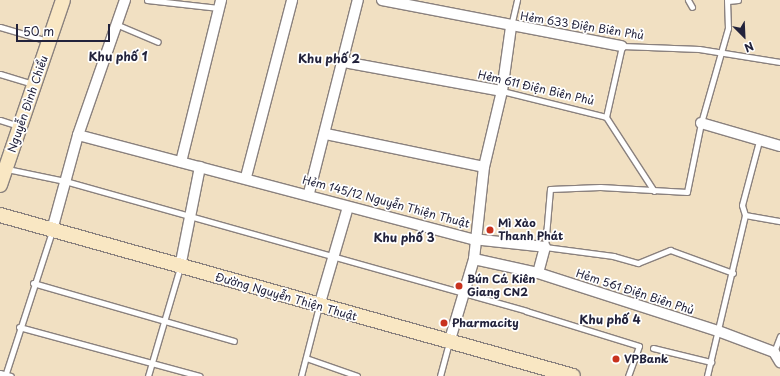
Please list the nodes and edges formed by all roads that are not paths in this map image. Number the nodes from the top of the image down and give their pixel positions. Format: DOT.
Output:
graph roads {
  1 [pos="64,0"];
  2 [pos="125,0"];
  3 [pos="147,0"];
  4 [pos="292,0"];
  5 [pos="358,0"];
  6 [pos="382,0"];
  7 [pos="517,0"];
  8 [pos="688,0"];
  9 [pos="738,0"];
  10 [pos="727,1"];
  11 [pos="205,2"];
  12 [pos="220,4"];
  13 [pos="692,6"];
  14 [pos="118,25"];
  15 [pos="0,26"];
  16 [pos="511,27"];
  17 [pos="49,41"];
  18 [pos="158,42"];
  19 [pos="622,46"];
  20 [pos="722,52"];
  21 [pos="344,62"];
  22 [pos="780,62"];
  23 [pos="0,74"];
  24 [pos="34,84"];
  25 [pos="502,91"];
  26 [pos="606,117"];
  27 [pos="0,120"];
  28 [pos="701,123"];
  29 [pos="20,126"];
  30 [pos="326,134"];
  31 [pos="78,135"];
  32 [pos="759,141"];
  33 [pos="780,146"];
  34 [pos="182,162"];
  35 [pos="3,168"];
  36 [pos="200,168"];
  37 [pos="484,168"];
  38 [pos="246,177"];
  39 [pos="65,181"];
  40 [pos="0,185"];
  41 [pos="654,191"];
  42 [pos="309,193"];
  43 [pos="348,207"];
  44 [pos="0,215"];
  45 [pos="745,215"];
  46 [pos="189,219"];
  47 [pos="780,221"];
  48 [pos="52,230"];
  49 [pos="473,239"];
  50 [pos="545,247"];
  51 [pos="332,259"];
  52 [pos="474,259"];
  53 [pos="180,267"];
  54 [pos="538,273"];
  55 [pos="733,273"];
  56 [pos="33,283"];
  57 [pos="463,294"];
  58 [pos="319,306"];
  59 [pos="163,322"];
  60 [pos="19,327"];
  61 [pos="718,331"];
  62 [pos="780,336"];
  63 [pos="234,340"];
  64 [pos="449,343"];
  65 [pos="653,348"];
  66 [pos="774,352"];
  67 [pos="306,358"];
  68 [pos="150,362"];
  69 [pos="710,362"];
  70 [pos="780,362"];
  71 [pos="5,375"];
  72 [pos="148,376"];
  73 [pos="199,376"];
  74 [pos="301,376"];
  75 [pos="357,376"];
  76 [pos="440,376"];
  77 [pos="573,376"];
  78 [pos="628,376"];
  79 [pos="707,376"];
  1 -- 17 [label="street, Nguyễn Đình Chiểu"];
  2 -- 14 [label="street"];
  3 -- 11 [label="lane"];
  4 -- 38 [label="street"];
  5 -- 21 [label="street"];
  6 -- 16 [label="street, Hẻm 633 Ðiện Biên Phủ"];
  7 -- 16 [label="lane"];
  8 -- 13 [label="lane"];
  9 -- 10 [label="lane"];
  10 -- 20 [label="lane"];
  11 -- 12 [label="lane"];
  12 -- 34 [label="street"];
  14 -- 18 [label="lane"];
  14 -- 31 [label="street"];
  15 -- 17 [label="lane"];
  16 -- 19 [label="street, Hẻm 633 Ðiện Biên Phủ"];
  16 -- 25 [label="street"];
  17 -- 24 [label="street, Nguyễn Đình Chiểu"];
  19 -- 20 [label="lane, Hẻm 633 Ðiện Biên Phủ"];
  19 -- 26 [label="lane"];
  20 -- 22 [label="lane, Hẻm 633 Ðiện Biên Phủ"];
  20 -- 28 [label="lane"];
  21 -- 25 [label="street, Hẻm 611 Ðiện Biên Phủ"];
  21 -- 30 [label="street"];
  23 -- 24 [label="lane"];
  24 -- 29 [label="street, Nguyễn Đình Chiểu"];
  25 -- 26 [label="lane, Hẻm 611 Ðiện Biên Phủ"];
  25 -- 37 [label="street"];
  26 -- 41 [label="lane, Hẻm 611 Ðiện Biên Phủ"];
  27 -- 29 [label="lane"];
  28 -- 32 [label="street"];
  28 -- 41 [label="lane"];
  29 -- 35 [label="street, Nguyễn Đình Chiểu"];
  30 -- 37 [label="street"];
  30 -- 42 [label="street"];
  31 -- 34 [label="street, Hẻm 145/12 Nguyễn Thiện Thuật"];
  31 -- 39 [label="street"];
  32 -- 33 [label="street"];
  32 -- 45 [label="lane"];
  34 -- 36 [label="street, Hẻm 145/12 Nguyễn Thiện Thuật"];
  35 -- 39 [label="lane"];
  35 -- 40 [label="street, Nguyễn Đình Chiểu"];
  36 -- 38 [label="street, Hẻm 145/12 Nguyễn Thiện Thuật"];
  36 -- 46 [label="street"];
  37 -- 49 [label="street"];
  38 -- 42 [label="street, Hẻm 145/12 Nguyễn Thiện Thuật"];
  39 -- 46 [label="lane"];
  39 -- 48 [label="street"];
  41 -- 50 [label="lane"];
  42 -- 43 [label="street, Hẻm 145/12 Nguyễn Thiện Thuật"];
  43 -- 49 [label="street, Hẻm 145/12 Nguyễn Thiện Thuật"];
  43 -- 51 [label="street"];
  44 -- 48 [label="street, Đường Nguyễn Thiện Thuật"];
  45 -- 47 [label="lane"];
  45 -- 55 [label="lane"];
  46 -- 51 [label="lane"];
  46 -- 53 [label="street"];
  48 -- 53 [label="street, Đường Nguyễn Thiện Thuật"];
  48 -- 56 [label="lane"];
  49 -- 50 [label="street, Hẻm 145/12 Nguyễn Thiện Thuật"];
  49 -- 52 [label="street"];
  50 -- 54 [label="street"];
  50 -- 55 [label="lane, Hẻm 145/12 Nguyễn Thiện Thuật"];
  51 -- 57 [label="lane"];
  51 -- 58 [label="street"];
  52 -- 54 [label="street, Hẻm 561 Ðiện Biên Phủ"];
  52 -- 57 [label="street"];
  53 -- 58 [label="street, Đường Nguyễn Thiện Thuật"];
  53 -- 59 [label="lane"];
  54 -- 61 [label="street, Hẻm 561 Ðiện Biên Phủ"];
  55 -- 61 [label="lane"];
  56 -- 59 [label="lane"];
  56 -- 60 [label="lane"];
  57 -- 64 [label="street"];
  57 -- 78 [label="lane"];
  58 -- 64 [label="street, Đường Nguyễn Thiện Thuật"];
  58 -- 67 [label="lane"];
  59 -- 63 [label="lane"];
  59 -- 68 [label="lane"];
  60 -- 68 [label="lane"];
  60 -- 71 [label="lane"];
  61 -- 66 [label="street, Hẻm 561 Ðiện Biên Phủ"];
  61 -- 69 [label="lane"];
  62 -- 66 [label="lane"];
  64 -- 76 [label="lane"];
  64 -- 77 [label="street, Đường Nguyễn Thiện Thuật"];
  65 -- 69 [label="lane"];
  66 -- 70 [label="street"];
  67 -- 74 [label="lane"];
  67 -- 75 [label="lane"];
  68 -- 72 [label="lane"];
  68 -- 73 [label="lane"];
  69 -- 79 [label="lane"];
}
